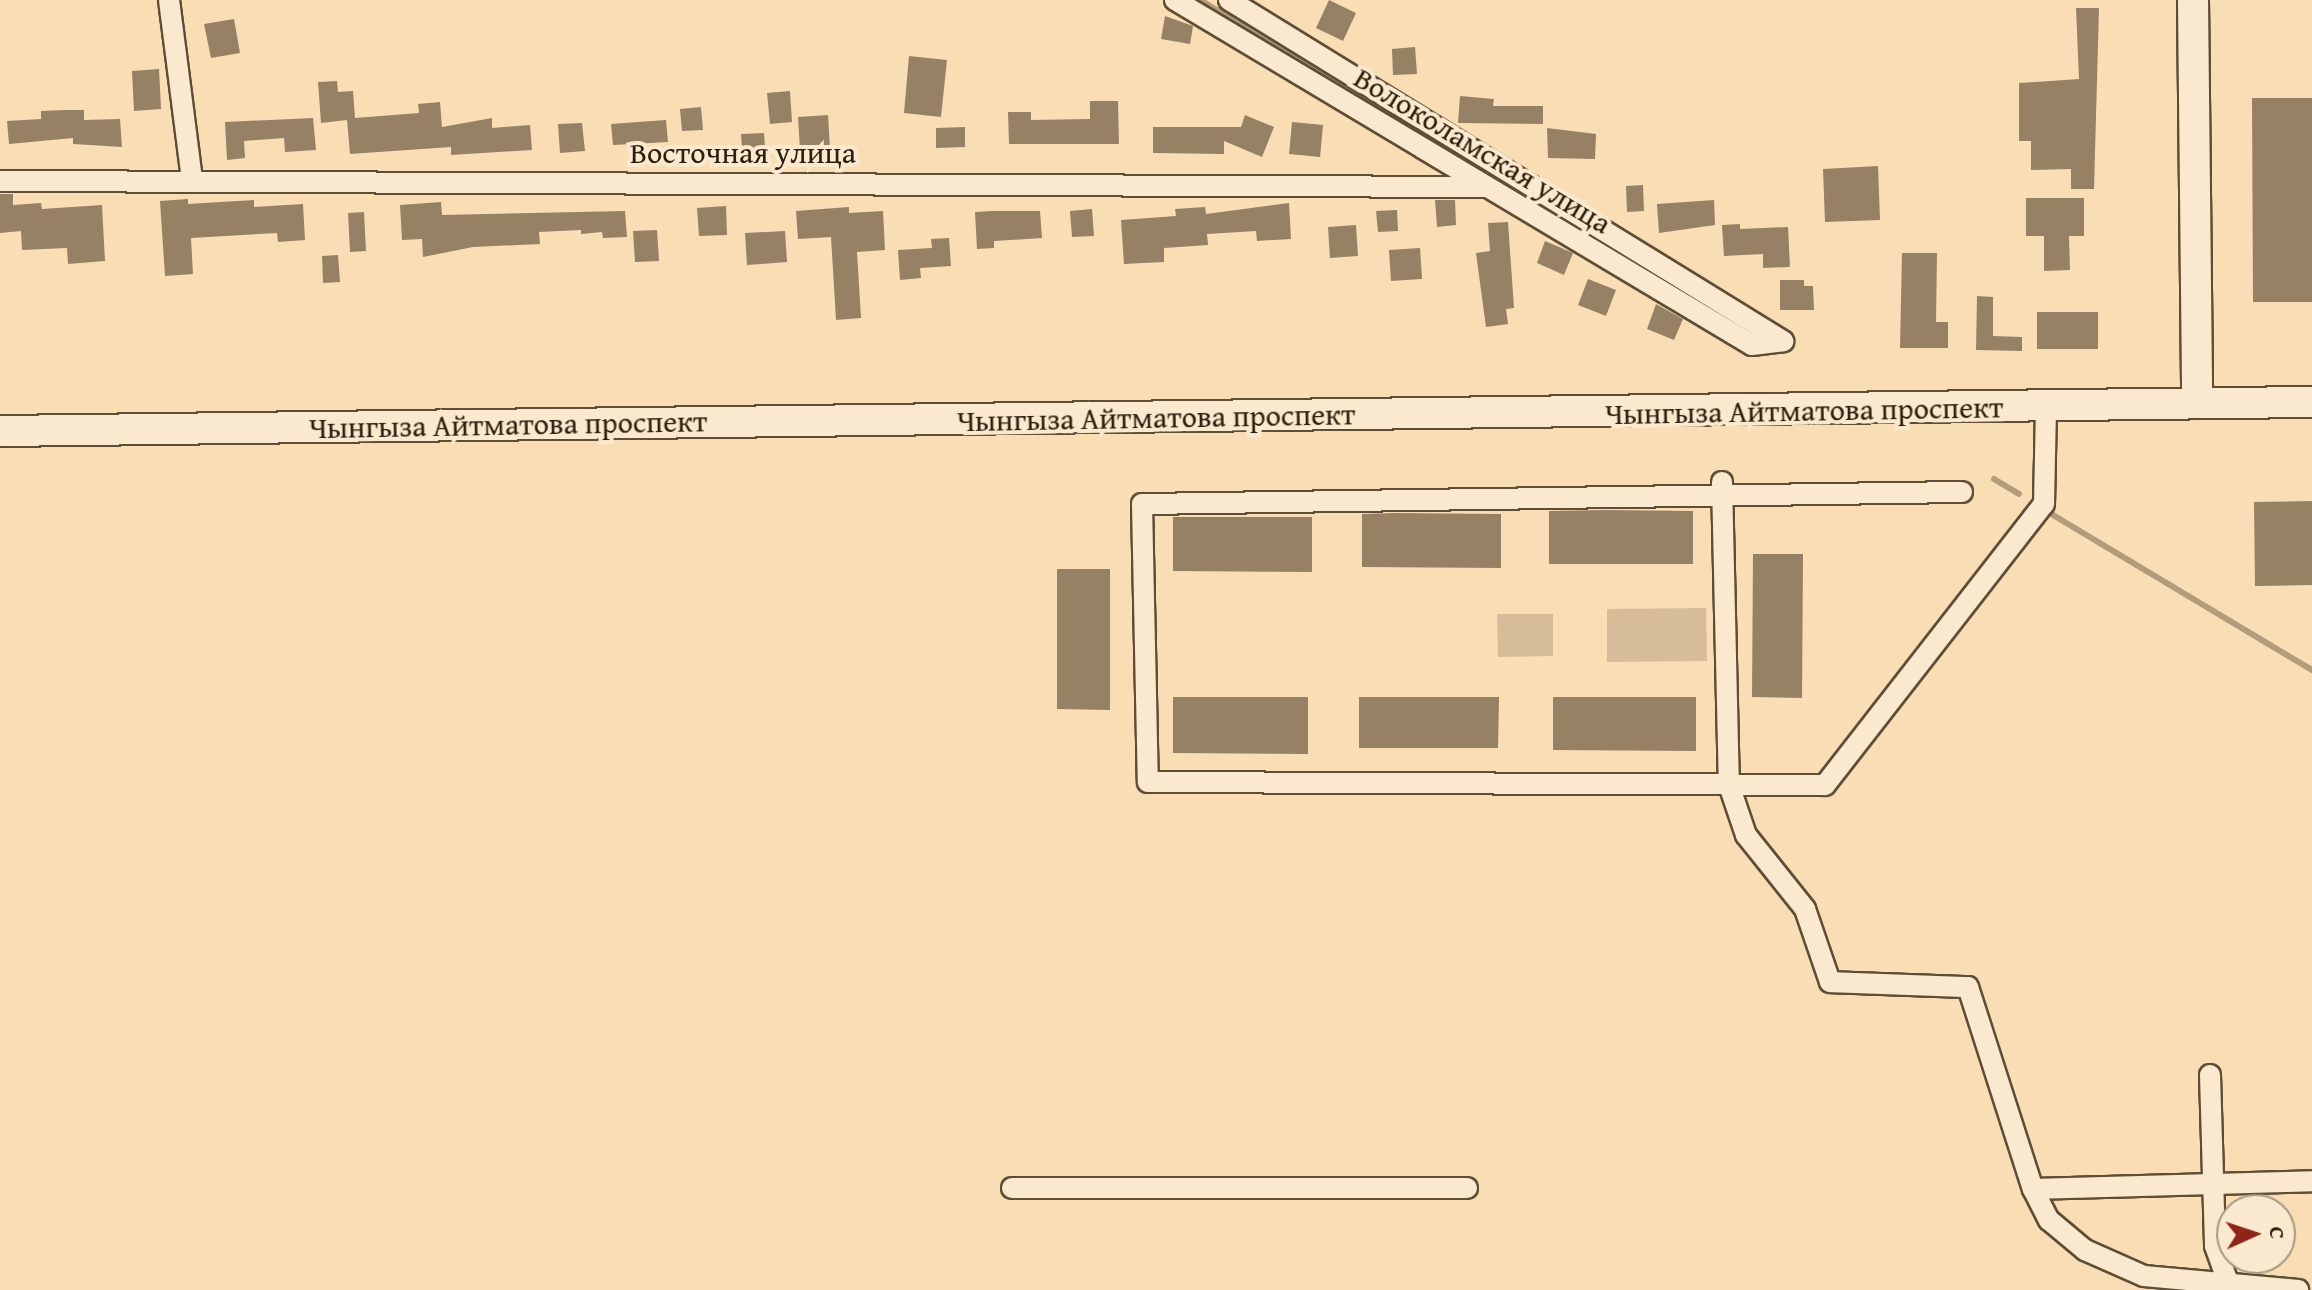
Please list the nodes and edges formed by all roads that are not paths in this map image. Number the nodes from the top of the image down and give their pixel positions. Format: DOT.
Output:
graph roads {
  1 [pos="169,0"];
  2 [pos="1175,0"];
  3 [pos="1229,0"];
  4 [pos="2193,0"];
  5 [pos="192,179"];
  6 [pos="0,181"];
  7 [pos="1485,187"];
  8 [pos="2312,402"];
  9 [pos="2197,403"];
  10 [pos="2046,407"];
  11 [pos="0,431"];
  12 [pos="1722,489"];
  13 [pos="1962,492"];
  14 [pos="1729,785"];
  15 [pos="2210,1075"];
  16 [pos="2213,1181"];
  17 [pos="2312,1181"];
  18 [pos="1012,1188"];
  19 [pos="1467,1188"];
  20 [pos="2033,1189"];
  21 [pos="2229,1285"];
  22 [pos="2298,1290"];
  1 -- 5 [label="street"];
  2 -- 7 [label="street, Волоколамская улица"];
  3 -- 7 [label="street, Волоколамская улица"];
  4 -- 9 [label="main road"];
  5 -- 6 [label="street, Восточная улица"];
  5 -- 7 [label="street, Восточная улица"];
  8 -- 9 [label="main road, Чынгыза Айтматова проспект"];
  9 -- 10 [label="main road, Чынгыза Айтматова проспект"];
  10 -- 11 [label="main road, Чынгыза Айтматова проспект"];
  10 -- 14 [label="street"];
  12 -- 13 [label="street"];
  12 -- 14 [label="street"];
  12 -- 14 [label="street"];
  14 -- 20 [label="street"];
  15 -- 16 [label="street"];
  16 -- 17 [label="street"];
  16 -- 20 [label="street"];
  16 -- 21 [label="street"];
  18 -- 19 [label="street"];
  20 -- 21 [label="street"];
  21 -- 22 [label="street"];
}
